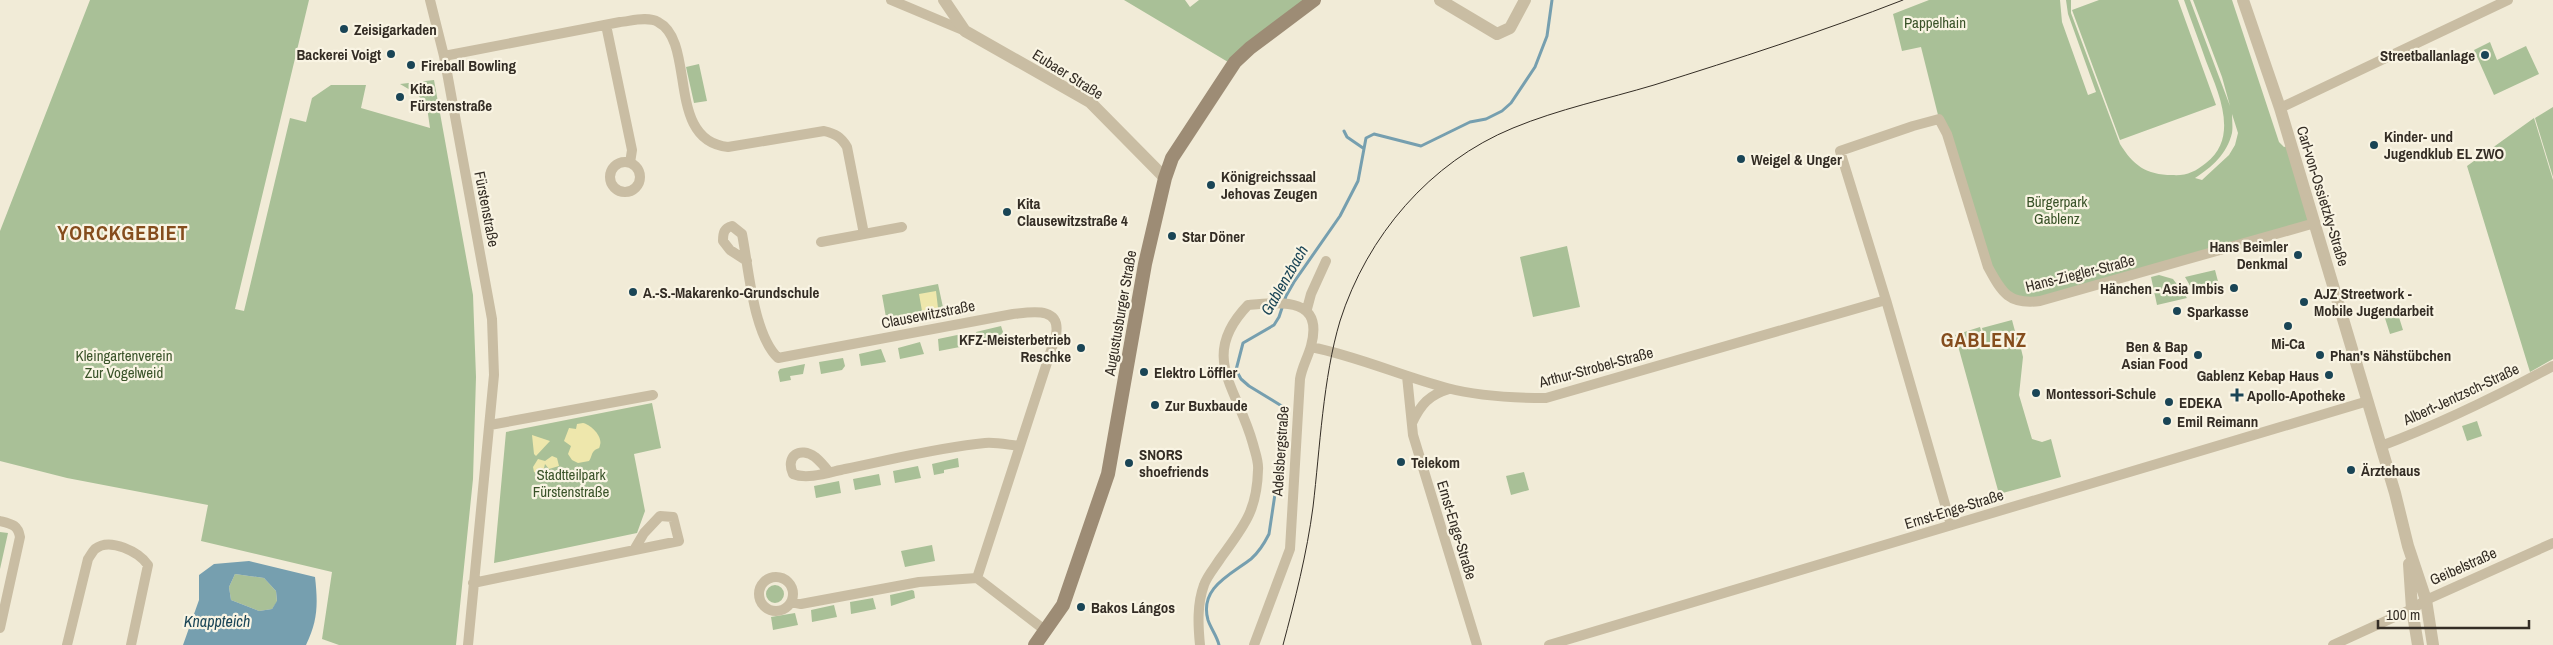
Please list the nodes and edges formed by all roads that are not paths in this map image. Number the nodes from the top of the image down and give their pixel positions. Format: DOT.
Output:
graph roads {
  1 [pos="430,0"];
  2 [pos="891,0"];
  3 [pos="944,0"];
  4 [pos="1314,0"];
  5 [pos="1440,0"];
  6 [pos="1525,0"];
  7 [pos="2243,0"];
  8 [pos="2508,0"];
  9 [pos="606,24"];
  10 [pos="965,31"];
  11 [pos="444,56"];
  12 [pos="2280,108"];
  13 [pos="630,163"];
  14 [pos="1165,178"];
  15 [pos="2315,224"];
  16 [pos="902,226"];
  17 [pos="864,234"];
  18 [pos="822,242"];
  19 [pos="747,261"];
  20 [pos="1326,261"];
  21 [pos="1886,300"];
  22 [pos="1307,309"];
  23 [pos="1311,347"];
  24 [pos="2553,366"];
  25 [pos="1407,376"];
  26 [pos="1449,389"];
  27 [pos="653,395"];
  28 [pos="2368,401"];
  29 [pos="1411,424"];
  30 [pos="490,425"];
  31 [pos="1020,446"];
  32 [pos="2381,446"];
  33 [pos="829,472"];
  34 [pos="0,521"];
  35 [pos="1951,525"];
  36 [pos="2553,543"];
  37 [pos="2408,546"];
  38 [pos="634,550"];
  39 [pos="977,578"];
  40 [pos="473,583"];
  41 [pos="2426,600"];
  42 [pos="791,602"];
  43 [pos="2412,609"];
  44 [pos="0,628"];
  45 [pos="1046,630"];
  46 [pos="67,645"];
  47 [pos="131,645"];
  48 [pos="468,645"];
  49 [pos="1035,645"];
  50 [pos="1200,645"];
  51 [pos="1254,645"];
  52 [pos="1477,645"];
  53 [pos="1549,645"];
  54 [pos="2333,645"];
  55 [pos="2418,645"];
  56 [pos="2433,645"];
  1 -- 11 [label="street, Fürstenstraße"];
  2 -- 10 [label="street, Eubaer Straße"];
  3 -- 10 [label="street, Eubaer Straße"];
  4 -- 14 [label="main road, Augustusburger Straße"];
  5 -- 6 [label="street"];
  7 -- 12 [label="street, Carl-von-Ossietzky-Straße"];
  8 -- 12 [label="street"];
  9 -- 11 [label="street"];
  9 -- 13 [label="street"];
  9 -- 17 [label="street"];
  10 -- 14 [label="street, Eubaer Straße"];
  11 -- 30 [label="street, Fürstenstraße"];
  12 -- 15 [label="street, Carl-von-Ossietzky-Straße"];
  14 -- 45 [label="main road, Augustusburger Straße"];
  15 -- 21 [label="street, Hans-Ziegler-Straße"];
  15 -- 28 [label="street, Carl-von-Ossietzky-Straße"];
  16 -- 17 [label="street"];
  17 -- 18 [label="street"];
  19 -- 31 [label="street, Clausewitzstraße"];
  20 -- 22 [label="street"];
  21 -- 26 [label="street, Arthur-Strobel-Straße"];
  21 -- 35 [label="street"];
  22 -- 23 [label="street, Adelsbergstraße"];
  22 -- 50 [label="street"];
  23 -- 25 [label="street, Arthur-Strobel-Straße"];
  23 -- 51 [label="street, Adelsbergstraße"];
  24 -- 32 [label="street, Albert-Jentzsch-Straße"];
  25 -- 26 [label="street, Arthur-Strobel-Straße"];
  25 -- 29 [label="street, Ernst-Enge-Straße"];
  26 -- 29 [label="street"];
  27 -- 30 [label="street"];
  28 -- 32 [label="street, Carl-von-Ossietzky-Straße"];
  28 -- 35 [label="street, Ernst-Enge-Straße"];
  29 -- 52 [label="street, Ernst-Enge-Straße"];
  30 -- 40 [label="street, Fürstenstraße"];
  31 -- 33 [label="street"];
  31 -- 39 [label="street, Clausewitzstraße"];
  32 -- 37 [label="street, Carl-von-Ossietzky-Straße"];
  34 -- 44 [label="street"];
  35 -- 53 [label="street, Ernst-Enge-Straße"];
  36 -- 41 [label="street, Geibelstraße"];
  37 -- 41 [label="street, Carl-von-Ossietzky-Straße"];
  37 -- 43 [label="street, Carl-von-Ossietzky-Straße"];
  38 -- 38 [label="street"];
  38 -- 40 [label="street"];
  39 -- 42 [label="street"];
  39 -- 45 [label="street"];
  40 -- 48 [label="street, Fürstenstraße"];
  41 -- 43 [label="street, Geibelstraße"];
  41 -- 56 [label="street, Carl-von-Ossietzky-Straße"];
  43 -- 54 [label="street, Geibelstraße"];
  43 -- 55 [label="street, Carl-von-Ossietzky-Straße"];
  45 -- 49 [label="main road, Augustusburger Straße"];
  46 -- 47 [label="street"];
}
